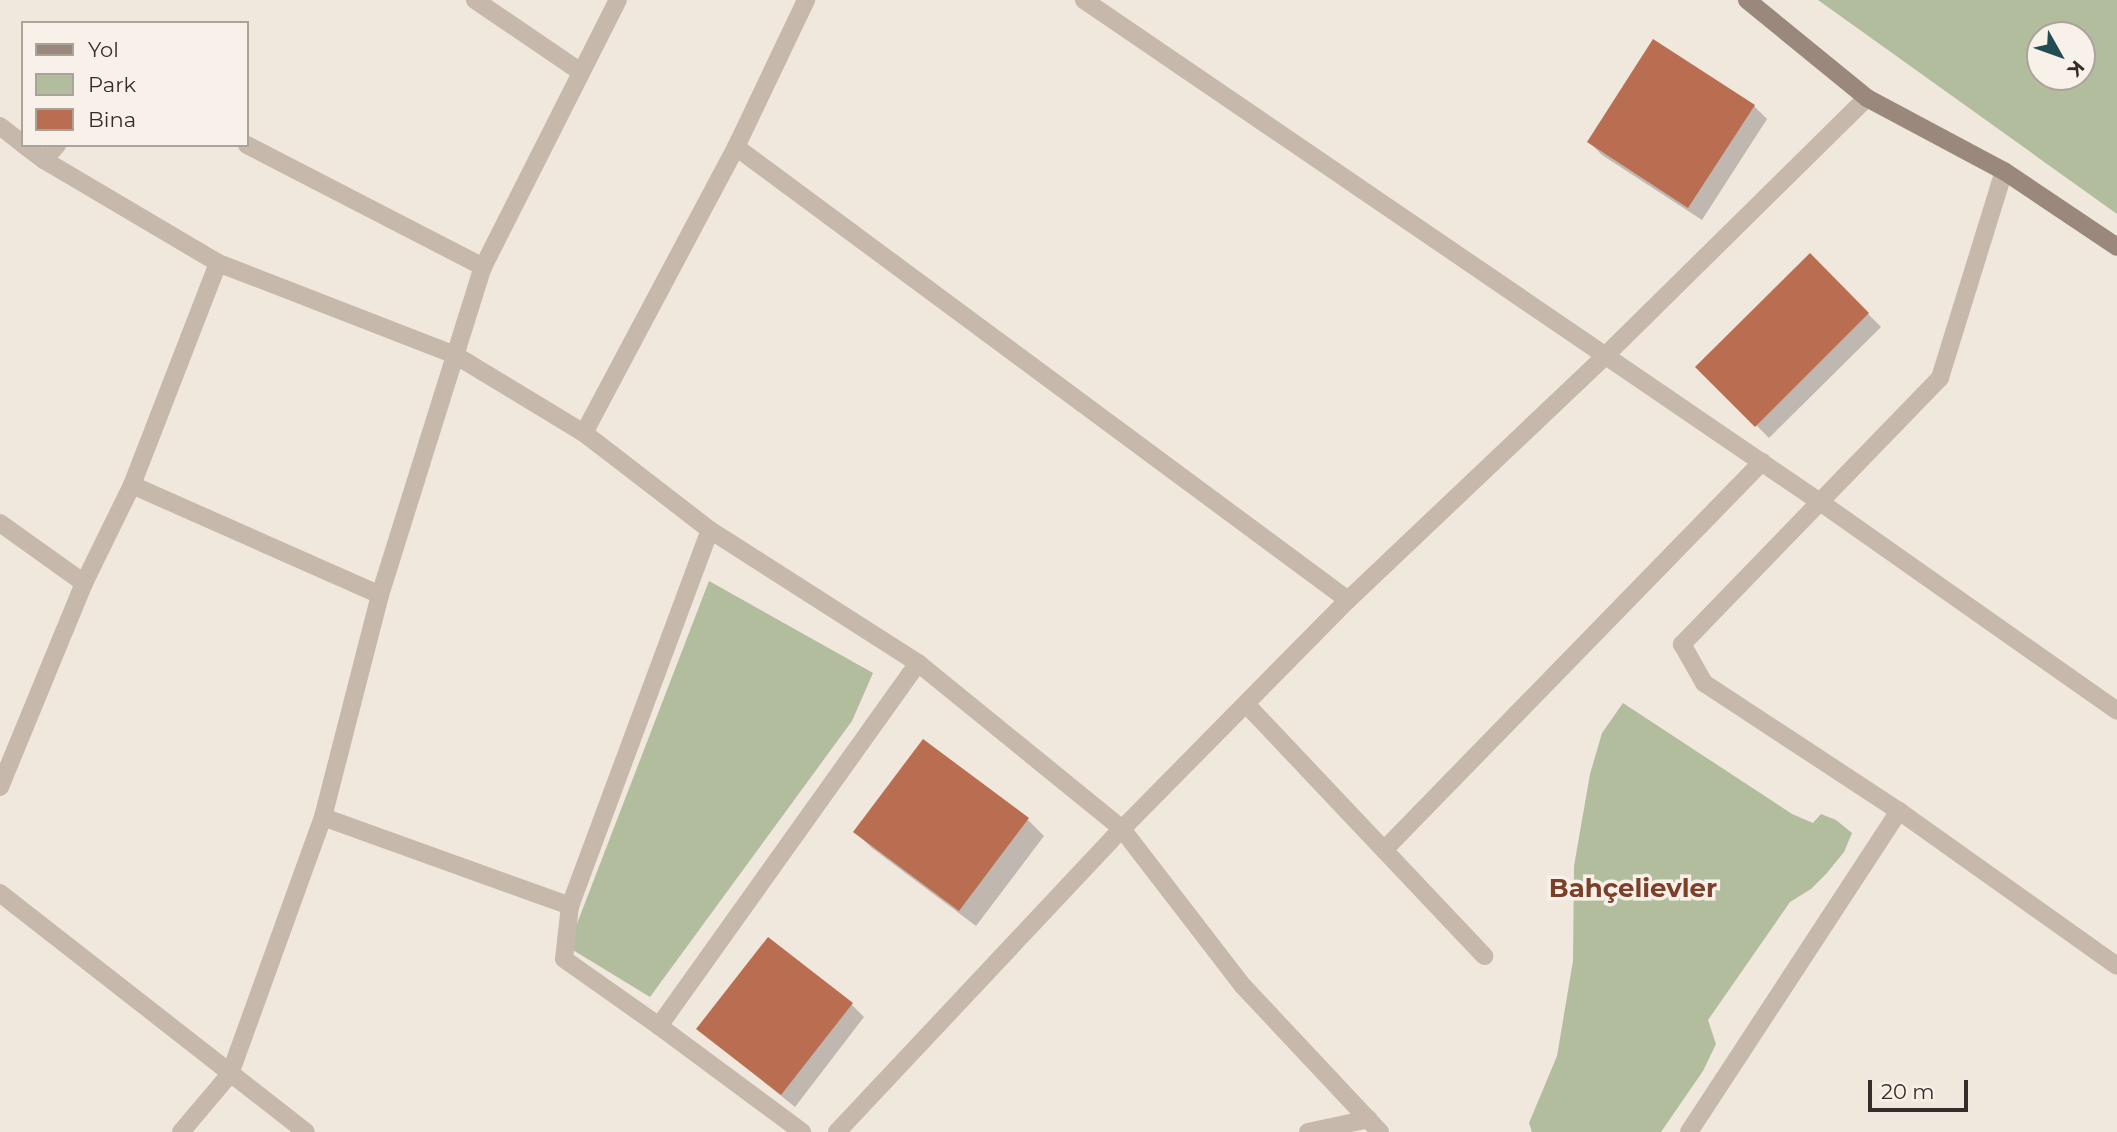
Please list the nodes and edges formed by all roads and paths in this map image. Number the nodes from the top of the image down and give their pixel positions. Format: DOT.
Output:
graph roads {
  1 [pos="475,0"];
  2 [pos="618,0"];
  3 [pos="806,0"];
  4 [pos="1084,0"];
  5 [pos="1747,0"];
  6 [pos="582,72"];
  7 [pos="1867,98"];
  8 [pos="0,126"];
  9 [pos="21,143"];
  10 [pos="248,146"];
  11 [pos="27,147"];
  12 [pos="55,147"];
  13 [pos="736,147"];
  14 [pos="44,160"];
  15 [pos="2004,171"];
  16 [pos="2117,247"];
  17 [pos="218,263"];
  18 [pos="483,267"];
  19 [pos="455,355"];
  20 [pos="1606,355"];
  21 [pos="584,433"];
  22 [pos="1762,462"];
  23 [pos="132,485"];
  24 [pos="1820,502"];
  25 [pos="0,523"];
  26 [pos="710,530"];
  27 [pos="84,583"];
  28 [pos="380,595"];
  29 [pos="1348,600"];
  30 [pos="918,663"];
  31 [pos="1246,704"];
  32 [pos="2117,711"];
  33 [pos="0,787"];
  34 [pos="1899,811"];
  35 [pos="323,817"];
  36 [pos="1122,829"];
  37 [pos="1384,850"];
  38 [pos="0,893"];
  39 [pos="570,906"];
  40 [pos="1484,956"];
  41 [pos="2117,966"];
  42 [pos="659,1026"];
  43 [pos="230,1074"];
  44 [pos="1374,1126"];
  45 [pos="181,1132"];
  46 [pos="306,1132"];
  47 [pos="802,1132"];
  48 [pos="837,1132"];
  49 [pos="1308,1132"];
  50 [pos="1689,1132"];
  1 -- 6 [label="street"];
  2 -- 6 [label="street"];
  3 -- 13 [label="street"];
  4 -- 20 [label="street"];
  5 -- 7 [label="street"];
  6 -- 18 [label="street"];
  7 -- 15 [label="street"];
  7 -- 20 [label="street"];
  8 -- 9 [label="street"];
  10 -- 18 [label="street"];
  11 -- 14 [label="street"];
  12 -- 14 [label="street"];
  13 -- 21 [label="street"];
  13 -- 29 [label="street"];
  14 -- 17 [label="street"];
  15 -- 16 [label="street"];
  15 -- 24 [label="street"];
  17 -- 19 [label="street"];
  17 -- 23 [label="street"];
  18 -- 19 [label="street"];
  19 -- 21 [label="street"];
  19 -- 28 [label="street"];
  20 -- 22 [label="street"];
  20 -- 29 [label="street"];
  21 -- 26 [label="street"];
  22 -- 24 [label="street"];
  22 -- 37 [label="street"];
  23 -- 27 [label="street"];
  23 -- 28 [label="street"];
  24 -- 32 [label="street"];
  24 -- 34 [label="street"];
  25 -- 27 [label="street"];
  26 -- 30 [label="street"];
  26 -- 39 [label="street"];
  27 -- 33 [label="street"];
  28 -- 35 [label="street"];
  29 -- 31 [label="street"];
  30 -- 36 [label="street"];
  30 -- 42 [label="street"];
  31 -- 36 [label="street"];
  31 -- 37 [label="street"];
  34 -- 41 [label="street"];
  34 -- 50 [label="street"];
  35 -- 39 [label="street"];
  35 -- 43 [label="street"];
  36 -- 44 [label="street"];
  36 -- 48 [label="street"];
  37 -- 40 [label="street"];
  38 -- 43 [label="street"];
  39 -- 42 [label="street"];
  42 -- 47 [label="street"];
  43 -- 45 [label="street"];
  43 -- 46 [label="street"];
  44 -- 49 [label="street"];
}
